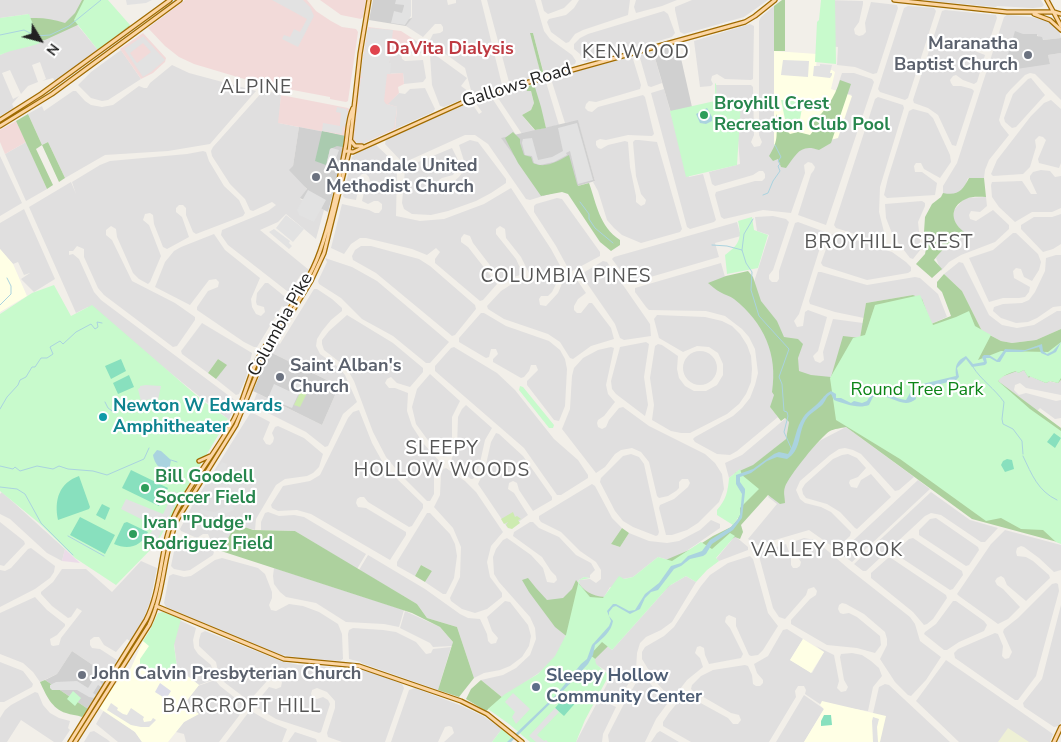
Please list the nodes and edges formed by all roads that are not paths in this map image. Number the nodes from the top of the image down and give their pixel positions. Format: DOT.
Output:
graph roads {
  1 [pos="170,0"];
  2 [pos="180,0"];
  3 [pos="370,0"];
  4 [pos="776,0"];
  5 [pos="894,0"];
  6 [pos="1047,0"];
  7 [pos="1054,12"];
  8 [pos="1061,12"];
  9 [pos="1031,13"];
  10 [pos="1061,26"];
  11 [pos="1061,30"];
  12 [pos="353,108"];
  13 [pos="0,120"];
  14 [pos="0,126"];
  15 [pos="351,141"];
  16 [pos="365,146"];
  17 [pos="347,152"];
  18 [pos="212,454"];
  19 [pos="199,461"];
  20 [pos="155,605"];
  21 [pos="1061,727"];
  22 [pos="521,741"];
  23 [pos="70,742"];
  24 [pos="76,742"];
  25 [pos="1054,742"];
  1 -- 13 [label="main road"];
  2 -- 14 [label="main road"];
  3 -- 12 [label="main road, Columbia Pike"];
  4 -- 16 [label="main road, Gallows Road"];
  5 -- 9 [label="main road"];
  6 -- 7 [label="main road"];
  7 -- 8 [label="main road"];
  7 -- 9 [label="main road"];
  7 -- 10 [label="main road"];
  9 -- 11 [label="main road"];
  12 -- 15 [label="main road, Columbia Pike"];
  12 -- 17 [label="main road, Columbia Pike"];
  15 -- 16 [label="main road"];
  15 -- 17 [label="main road, Columbia Pike"];
  16 -- 17 [label="main road, Gallows Road"];
  17 -- 18 [label="main road, Columbia Pike"];
  17 -- 20 [label="main road, Columbia Pike"];
  18 -- 19 [label="main road"];
  18 -- 20 [label="main road, Columbia Pike"];
  20 -- 22 [label="main road"];
  20 -- 23 [label="main road, Columbia Pike"];
  20 -- 24 [label="main road, Columbia Pike"];
  21 -- 25 [label="main road"];
}
